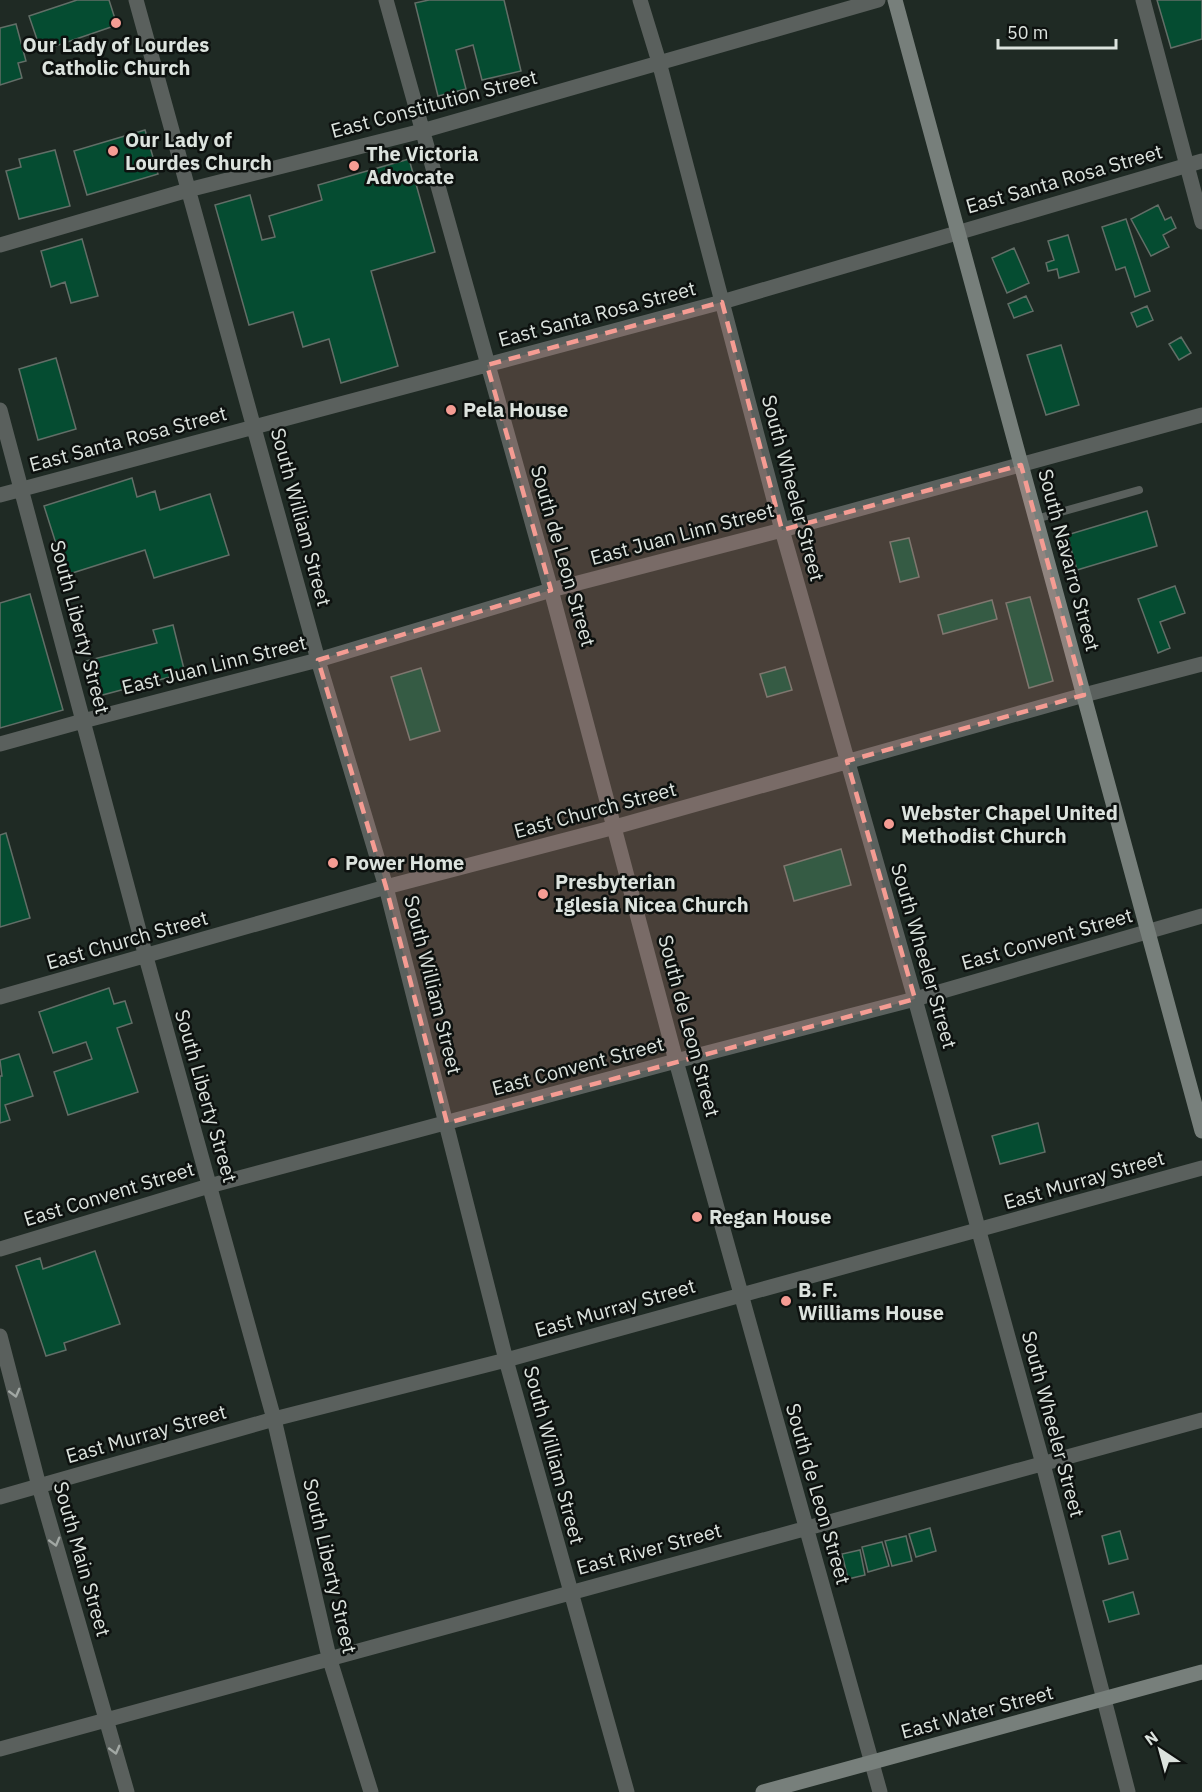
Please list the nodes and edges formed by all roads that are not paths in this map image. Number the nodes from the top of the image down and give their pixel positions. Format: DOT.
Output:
graph roads {
  1 [pos="136,0"];
  2 [pos="386,0"];
  3 [pos="640,0"];
  4 [pos="878,0"];
  5 [pos="895,0"];
  6 [pos="1143,0"];
  7 [pos="658,62"];
  8 [pos="422,131"];
  9 [pos="1202,161"];
  10 [pos="1186,165"];
  11 [pos="188,190"];
  12 [pos="1202,222"];
  13 [pos="958,232"];
  14 [pos="0,245"];
  15 [pos="722,302"];
  16 [pos="487,365"];
  17 [pos="0,410"];
  18 [pos="1202,416"];
  19 [pos="255,426"];
  20 [pos="1021,465"];
  21 [pos="22,489"];
  22 [pos="1139,490"];
  23 [pos="0,495"];
  24 [pos="1036,519"];
  25 [pos="782,530"];
  26 [pos="551,590"];
  27 [pos="318,660"];
  28 [pos="1202,664"];
  29 [pos="1084,695"];
  30 [pos="83,721"];
  31 [pos="0,744"];
  32 [pos="847,761"];
  33 [pos="615,827"];
  34 [pos="386,887"];
  35 [pos="1202,916"];
  36 [pos="1148,931"];
  37 [pos="146,957"];
  38 [pos="0,997"];
  39 [pos="915,999"];
  40 [pos="676,1061"];
  41 [pos="447,1123"];
  42 [pos="1202,1131"];
  43 [pos="1202,1168"];
  44 [pos="209,1186"];
  45 [pos="979,1231"];
  46 [pos="0,1249"];
  47 [pos="741,1295"];
  48 [pos="0,1336"];
  49 [pos="506,1360"];
  50 [pos="274,1419"];
  51 [pos="1202,1420"];
  52 [pos="1043,1464"];
  53 [pos="39,1486"];
  54 [pos="0,1497"];
  55 [pos="806,1529"];
  56 [pos="570,1592"];
  57 [pos="329,1657"];
  58 [pos="1202,1672"];
  59 [pos="1102,1699"];
  60 [pos="107,1719"];
  61 [pos="0,1749"];
  62 [pos="872,1762"];
  63 [pos="127,1792"];
  64 [pos="371,1792"];
  65 [pos="627,1792"];
  66 [pos="763,1792"];
  67 [pos="880,1792"];
  68 [pos="1128,1792"];
  1 -- 11 [label="street, South William Street"];
  2 -- 8 [label="street, South de Leon Street"];
  3 -- 7 [label="street, South Wheeler Street"];
  4 -- 7 [label="street, East Constitution Street"];
  5 -- 13 [label="street, South Navarro Street"];
  6 -- 10 [label="street"];
  7 -- 8 [label="street, East Constitution Street"];
  7 -- 15 [label="street, South Wheeler Street"];
  8 -- 11 [label="street, East Constitution Street"];
  8 -- 16 [label="street, South de Leon Street"];
  9 -- 10 [label="street, East Santa Rosa Street"];
  10 -- 12 [label="street"];
  10 -- 13 [label="street, East Santa Rosa Street"];
  11 -- 14 [label="street, East Constitution Street"];
  11 -- 19 [label="street, South William Street"];
  13 -- 15 [label="street, East Santa Rosa Street"];
  13 -- 20 [label="street, South Navarro Street"];
  15 -- 16 [label="street, East Santa Rosa Street"];
  15 -- 25 [label="street, South Wheeler Street"];
  16 -- 19 [label="street, East Santa Rosa Street"];
  16 -- 26 [label="street, South de Leon Street"];
  17 -- 21 [label="street, South Liberty Street"];
  18 -- 20 [label="street, East Juan Linn Street"];
  19 -- 21 [label="street, East Santa Rosa Street"];
  19 -- 27 [label="street, South William Street"];
  20 -- 24 [label="street, South Navarro Street"];
  20 -- 25 [label="street, East Juan Linn Street"];
  21 -- 23 [label="street, East Santa Rosa Street"];
  21 -- 30 [label="street, South Liberty Street"];
  22 -- 24 [label="lane"];
  24 -- 29 [label="street, South Navarro Street"];
  25 -- 26 [label="street, East Juan Linn Street"];
  25 -- 32 [label="street, South Wheeler Street"];
  26 -- 27 [label="street, East Juan Linn Street"];
  26 -- 33 [label="street, South de Leon Street"];
  27 -- 30 [label="street, East Juan Linn Street"];
  27 -- 34 [label="street, South William Street"];
  28 -- 29 [label="street, East Church Street"];
  29 -- 32 [label="street, East Church Street"];
  29 -- 36 [label="street, South Navarro Street"];
  30 -- 31 [label="street, East Juan Linn Street"];
  30 -- 37 [label="street, South Liberty Street"];
  32 -- 33 [label="street, East Church Street"];
  32 -- 39 [label="street, South Wheeler Street"];
  33 -- 34 [label="street, East Church Street"];
  33 -- 40 [label="street, South de Leon Street"];
  34 -- 37 [label="street, East Church Street"];
  34 -- 41 [label="street, South William Street"];
  35 -- 36 [label="street, East Convent Street"];
  36 -- 39 [label="street, East Convent Street"];
  36 -- 42 [label="street, South Navarro Street"];
  37 -- 38 [label="street, East Church Street"];
  37 -- 44 [label="street, South Liberty Street"];
  39 -- 40 [label="street, East Convent Street"];
  39 -- 45 [label="street, South Wheeler Street"];
  40 -- 41 [label="street, East Convent Street"];
  40 -- 47 [label="street, South de Leon Street"];
  41 -- 44 [label="street, East Convent Street"];
  41 -- 49 [label="street, South William Street"];
  43 -- 45 [label="street, East Murray Street"];
  44 -- 46 [label="street, East Convent Street"];
  44 -- 50 [label="street, South Liberty Street"];
  45 -- 47 [label="street, East Murray Street"];
  45 -- 52 [label="street, South Wheeler Street"];
  47 -- 49 [label="street, East Murray Street"];
  47 -- 55 [label="street, South de Leon Street"];
  48 -- 53 [label="street, South Main Street, one-way"];
  49 -- 50 [label="street, East Murray Street"];
  49 -- 56 [label="street, South William Street"];
  50 -- 53 [label="street, East Murray Street"];
  50 -- 57 [label="street, South Liberty Street"];
  51 -- 52 [label="street, East River Street"];
  52 -- 55 [label="street, East River Street"];
  52 -- 59 [label="street, South Wheeler Street"];
  53 -- 54 [label="street, East Murray Street"];
  53 -- 60 [label="street, South Main Street, one-way"];
  55 -- 56 [label="street, East River Street"];
  55 -- 62 [label="street, South de Leon Street"];
  56 -- 57 [label="street, East River Street"];
  56 -- 65 [label="street, South William Street"];
  57 -- 60 [label="street, East River Street"];
  57 -- 64 [label="street, South Liberty Street"];
  58 -- 59 [label="street, East Water Street"];
  59 -- 62 [label="street, East Water Street"];
  59 -- 68 [label="street, South Wheeler Street"];
  60 -- 61 [label="street, East River Street"];
  60 -- 63 [label="street, South Main Street, one-way"];
  62 -- 66 [label="street, East Water Street"];
  62 -- 67 [label="street, South de Leon Street"];
}
